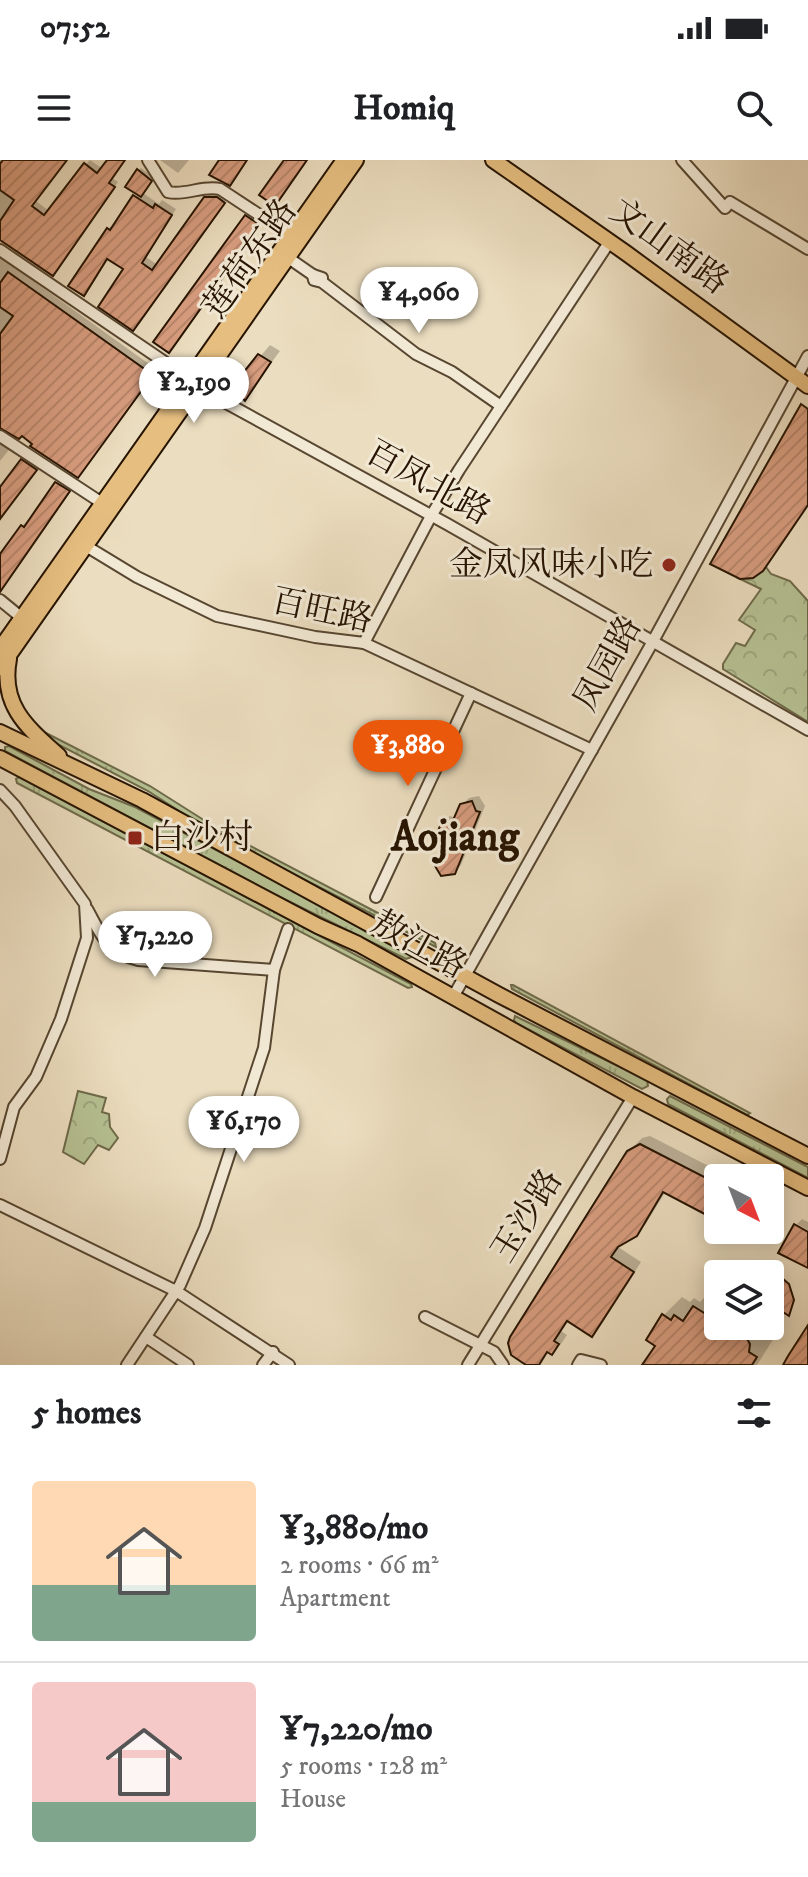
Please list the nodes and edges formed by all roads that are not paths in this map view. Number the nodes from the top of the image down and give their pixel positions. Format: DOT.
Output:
graph roads {
  1 [pos="148,160"];
  2 [pos="344,160"];
  3 [pos="356,160"];
  4 [pos="493,160"];
  5 [pos="682,160"];
  6 [pos="290,235"];
  7 [pos="610,241"];
  8 [pos="808,249"];
  9 [pos="0,250"];
  10 [pos="287,257"];
  11 [pos="808,356"];
  12 [pos="194,382"];
  13 [pos="802,382"];
  14 [pos="501,406"];
  15 [pos="0,436"];
  16 [pos="102,503"];
  17 [pos="431,516"];
  18 [pos="86,546"];
  19 [pos="0,600"];
  20 [pos="22,618"];
  21 [pos="364,643"];
  22 [pos="652,643"];
  23 [pos="6,645"];
  24 [pos="0,668"];
  25 [pos="471,693"];
  26 [pos="808,730"];
  27 [pos="0,732"];
  28 [pos="592,750"];
  29 [pos="0,758"];
  30 [pos="65,762"];
  31 [pos="0,790"];
  32 [pos="376,897"];
  33 [pos="85,904"];
  34 [pos="288,929"];
  35 [pos="422,951"];
  36 [pos="274,970"];
  37 [pos="411,973"];
  38 [pos="465,975"];
  39 [pos="453,997"];
  40 [pos="514,1003"];
  41 [pos="502,1025"];
  42 [pos="633,1097"];
  43 [pos="808,1156"];
  44 [pos="0,1159"];
  45 [pos="808,1188"];
  46 [pos="0,1205"];
  47 [pos="176,1291"];
  48 [pos="425,1317"];
  49 [pos="146,1337"];
  50 [pos="481,1344"];
  51 [pos="273,1352"];
  52 [pos="127,1365"];
  53 [pos="188,1365"];
  54 [pos="263,1365"];
  55 [pos="289,1365"];
  56 [pos="468,1365"];
  57 [pos="503,1365"];
  58 [pos="578,1365"];
  59 [pos="601,1365"];
  1 -- 6 [label="street"];
  2 -- 6 [label="main road, 莲荷东路"];
  3 -- 10 [label="main road, 莲荷东路"];
  4 -- 7 [label="main road, 文山南路"];
  5 -- 8 [label="street"];
  6 -- 12 [label="main road, 莲荷东路"];
  7 -- 13 [label="main road, 文山南路"];
  7 -- 14 [label="street"];
  9 -- 12 [label="street, 百凤北路"];
  10 -- 12 [label="main road, 莲荷东路"];
  10 -- 14 [label="street"];
  11 -- 13 [label="street, 凤园路"];
  12 -- 16 [label="main road, 莲荷东路"];
  12 -- 17 [label="street, 百凤北路"];
  12 -- 18 [label="main road, 莲荷东路"];
  13 -- 22 [label="street, 凤园路"];
  14 -- 17 [label="street"];
  15 -- 16 [label="street"];
  16 -- 20 [label="main road, 莲荷东路"];
  17 -- 21 [label="street"];
  17 -- 22 [label="street, 百凤北路"];
  18 -- 21 [label="street, 百旺路"];
  18 -- 23 [label="main road, 莲荷东路"];
  19 -- 20 [label="street"];
  20 -- 23 [label="main road, 莲荷东路"];
  21 -- 25 [label="street, 百旺路"];
  22 -- 26 [label="street, 百凤北路"];
  22 -- 28 [label="street, 凤园路"];
  23 -- 24 [label="main road, 莲荷东路"];
  23 -- 30 [label="main road"];
  25 -- 28 [label="street, 百旺路"];
  25 -- 32 [label="street"];
  27 -- 30 [label="main road, 敖江路"];
  28 -- 38 [label="street, 凤园路"];
  29 -- 37 [label="main road, 敖江路"];
  30 -- 35 [label="main road, 敖江路"];
  31 -- 33 [label="street"];
  33 -- 36 [label="street"];
  33 -- 44 [label="street"];
  34 -- 36 [label="street"];
  35 -- 37 [label="main road"];
  35 -- 38 [label="main road, 敖江路"];
  36 -- 47 [label="street"];
  37 -- 39 [label="main road, 敖江路"];
  38 -- 39 [label="street, 凤园路"];
  38 -- 40 [label="main road, 敖江路"];
  39 -- 41 [label="main road, 敖江路"];
  40 -- 41 [label="main road"];
  40 -- 43 [label="main road, 敖江路"];
  41 -- 42 [label="main road, 敖江路"];
  42 -- 45 [label="main road, 敖江路"];
  42 -- 50 [label="street, 玉沙路"];
  46 -- 47 [label="street"];
  47 -- 49 [label="street"];
  47 -- 51 [label="street"];
  48 -- 50 [label="street"];
  49 -- 52 [label="street"];
  49 -- 53 [label="street"];
  50 -- 56 [label="street, 玉沙路"];
  50 -- 57 [label="street"];
  51 -- 54 [label="street"];
  51 -- 55 [label="street"];
  58 -- 59 [label="street"];
}
